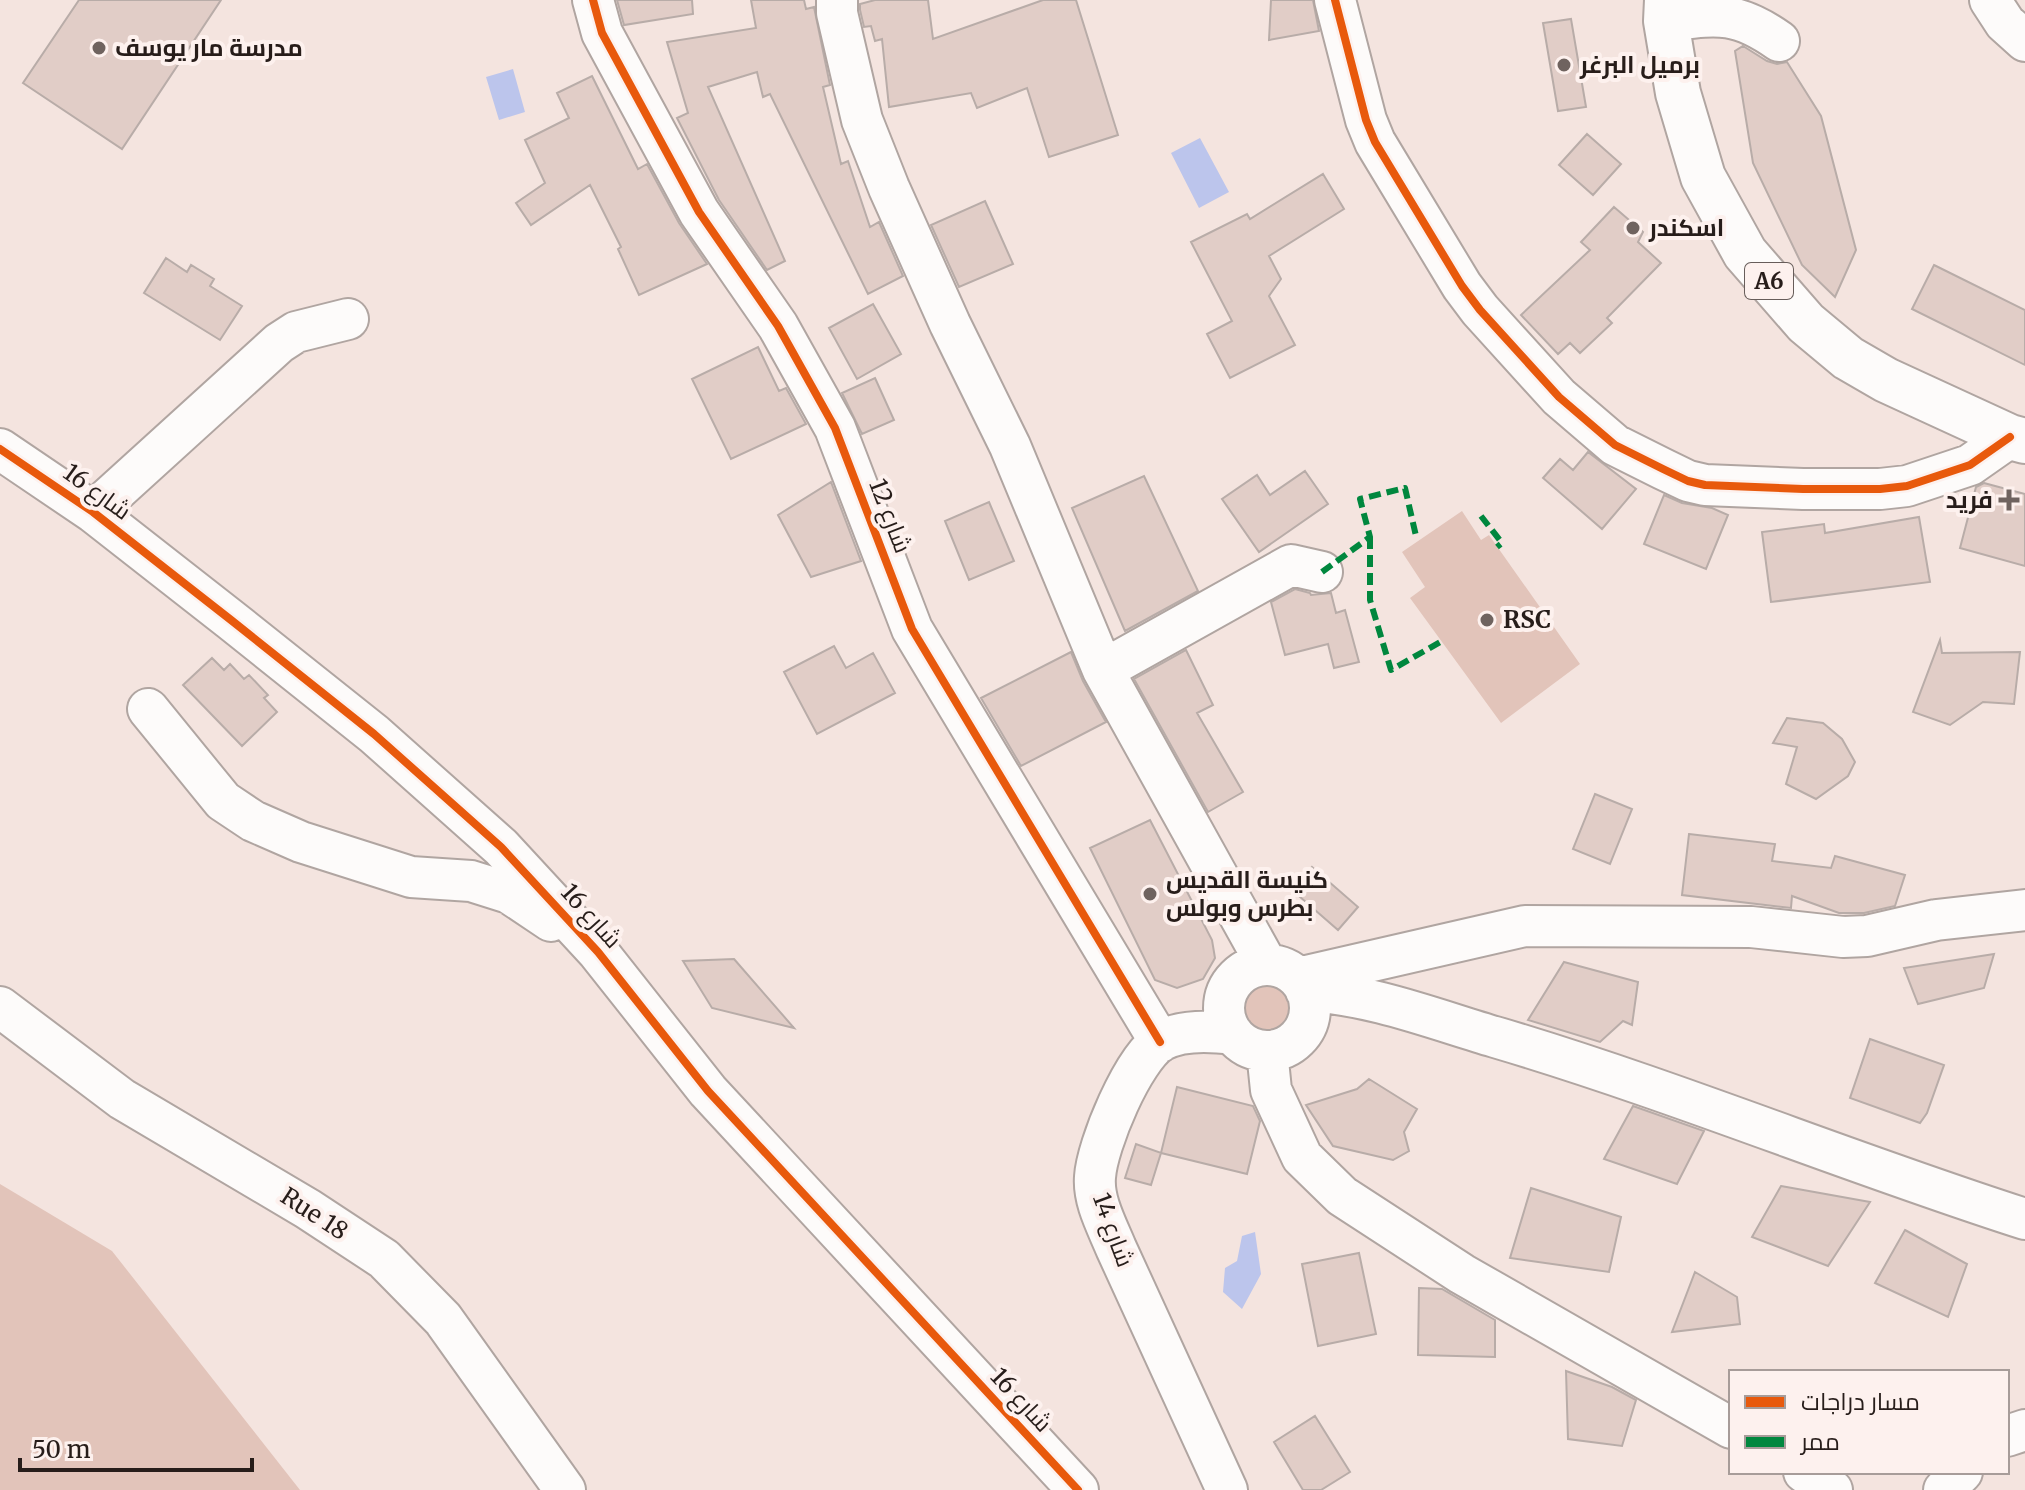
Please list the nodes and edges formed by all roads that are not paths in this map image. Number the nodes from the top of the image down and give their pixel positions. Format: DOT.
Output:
graph roads {
  1 [pos="593,0"];
  2 [pos="837,0"];
  3 [pos="1335,0"];
  4 [pos="1990,0"];
  5 [pos="1666,10"];
  6 [pos="1779,41"];
  7 [pos="2025,41"];
  8 [pos="348,319"];
  9 [pos="2017,439"];
  10 [pos="0,449"];
  11 [pos="93,512"];
  12 [pos="1322,572"];
  13 [pos="1103,670"];
  14 [pos="148,709"];
  15 [pos="2025,910"];
  16 [pos="598,952"];
  17 [pos="1290,978"];
  18 [pos="0,1007"];
  19 [pos="1160,1042"];
  20 [pos="1250,1043"];
  21 [pos="2025,1219"];
  22 [pos="1729,1427"];
  23 [pos="1807,1474"];
  24 [pos="1960,1474"];
  25 [pos="565,1490"];
  26 [pos="1078,1490"];
  27 [pos="1227,1490"];
  28 [pos="1832,1490"];
  29 [pos="1944,1490"];
  1 -- 19 [label="street, شارع 12"];
  2 -- 13 [label="street"];
  3 -- 9 [label="street"];
  4 -- 7 [label="street"];
  5 -- 6 [label="street"];
  5 -- 9 [label="highway, A6"];
  8 -- 11 [label="street"];
  10 -- 11 [label="street, شارع 16"];
  11 -- 16 [label="street, شارع 16"];
  12 -- 13 [label="street"];
  13 -- 17 [label="street"];
  14 -- 16 [label="street"];
  15 -- 17 [label="street"];
  16 -- 26 [label="street, شارع 16"];
  17 -- 20 [label="street"];
  17 -- 20 [label="street"];
  17 -- 21 [label="street"];
  18 -- 25 [label="street, Rue 18"];
  19 -- 20 [label="street"];
  19 -- 27 [label="street, شارع 14"];
  20 -- 22 [label="street"];
  23 -- 28 [label="street"];
  24 -- 29 [label="street"];
}
